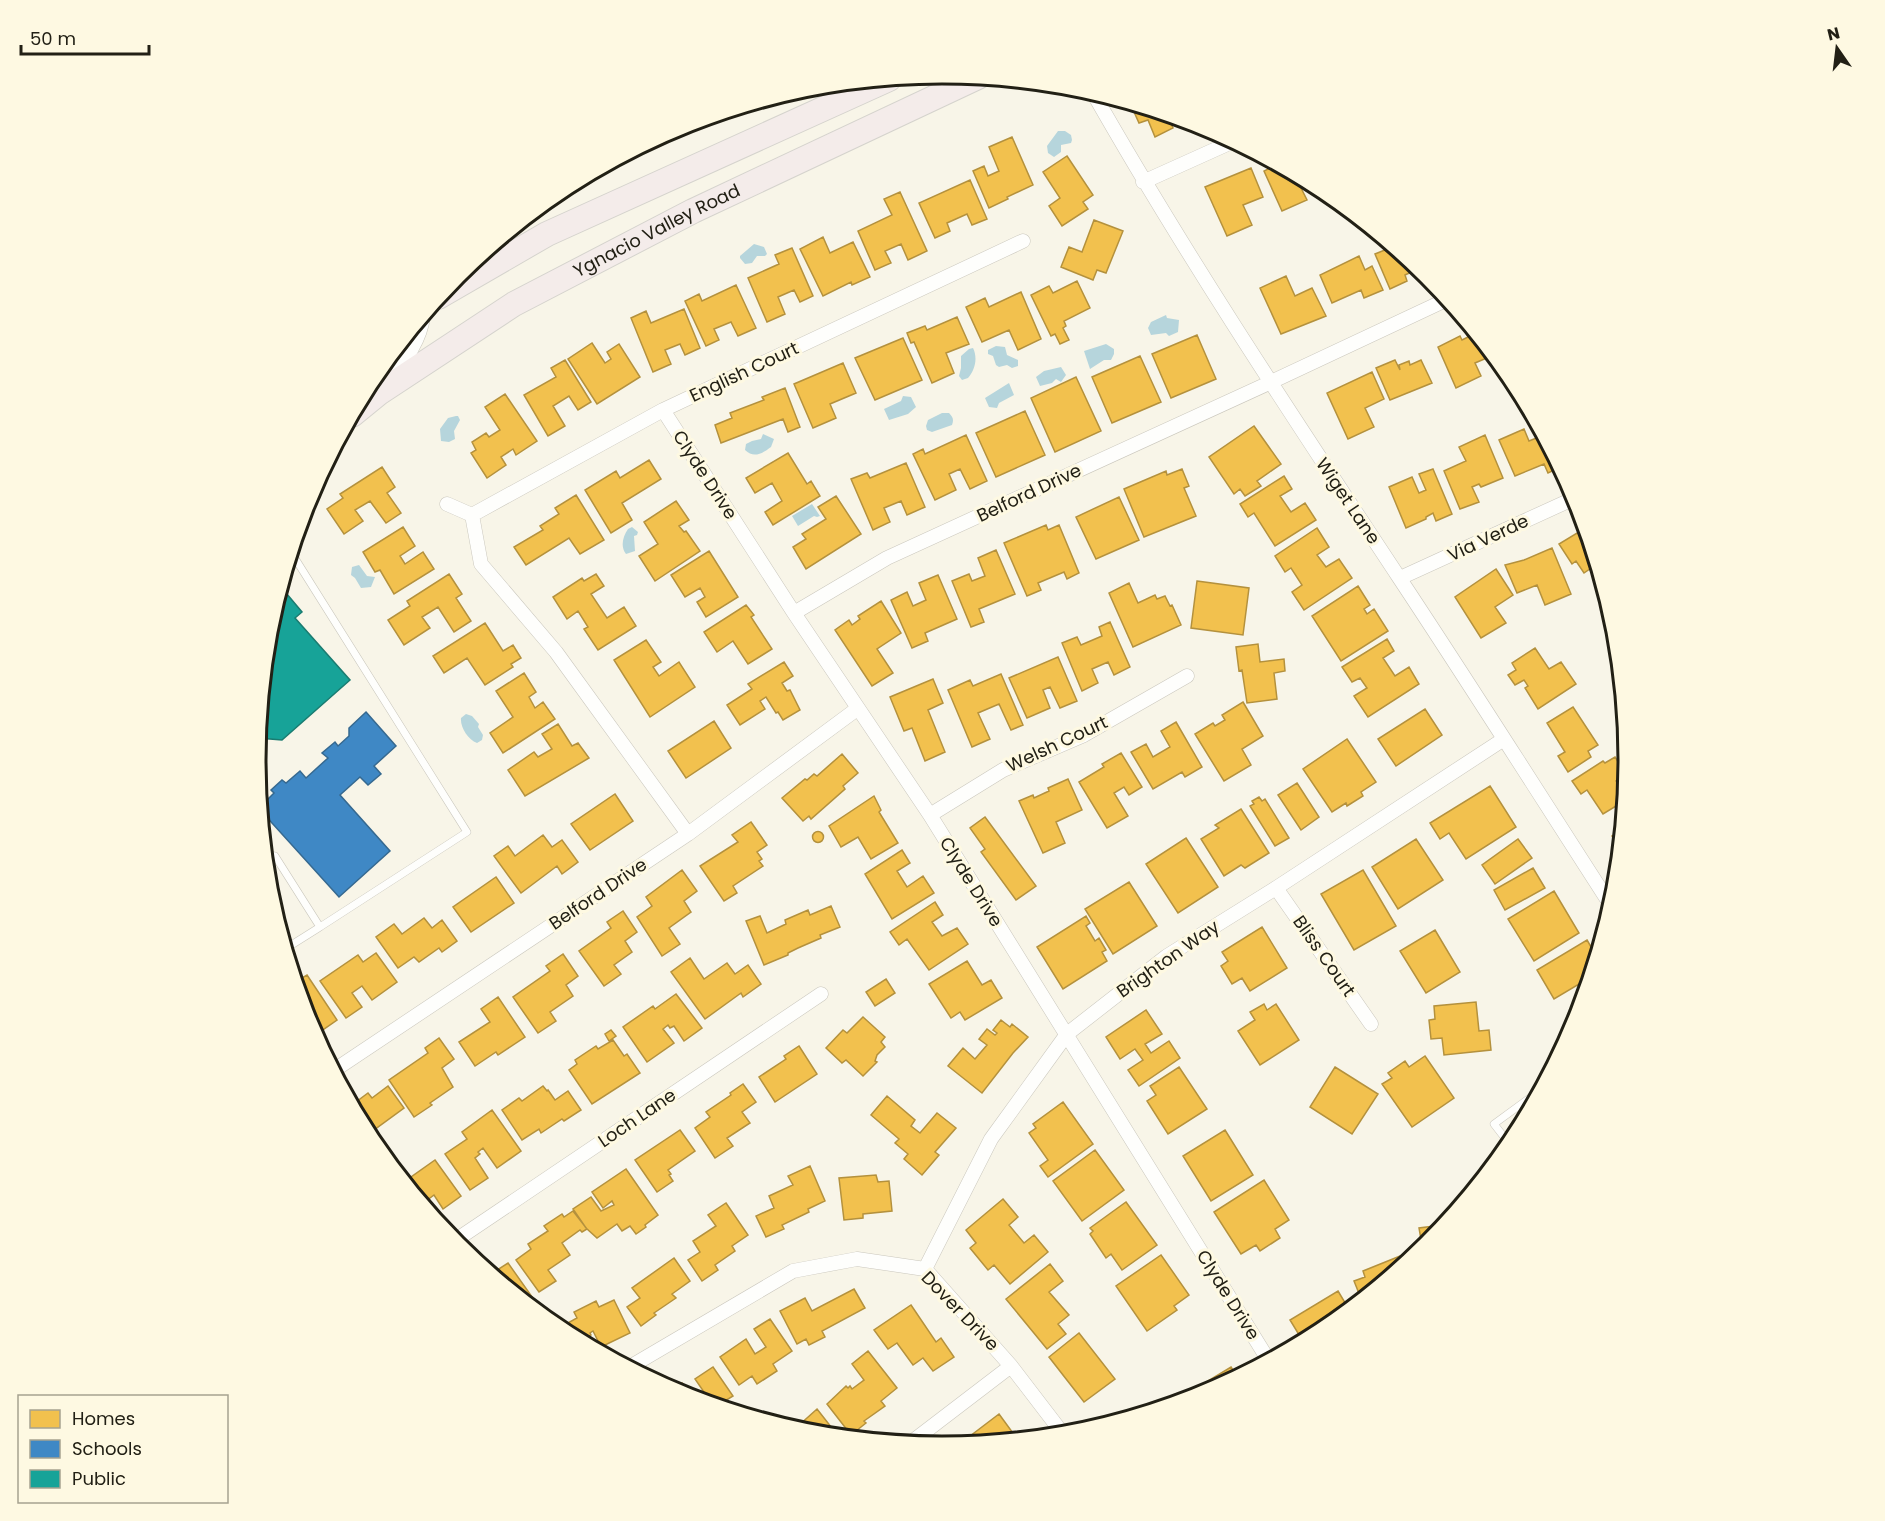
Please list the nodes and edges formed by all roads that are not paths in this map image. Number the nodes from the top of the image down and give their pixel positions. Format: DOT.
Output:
graph roads {
  1 [pos="962,84"];
  2 [pos="868,88"];
  3 [pos="1098,103"];
  4 [pos="1224,146"];
  5 [pos="1143,182"];
  6 [pos="1023,241"];
  7 [pos="464,282"];
  8 [pos="1440,303"];
  9 [pos="417,335"];
  10 [pos="1269,383"];
  11 [pos="380,393"];
  12 [pos="370,401"];
  13 [pos="663,410"];
  14 [pos="1568,501"];
  15 [pos="447,504"];
  16 [pos="472,514"];
  17 [pos="297,561"];
  18 [pos="1400,578"];
  19 [pos="794,613"];
  20 [pos="1187,676"];
  21 [pos="857,709"];
  22 [pos="1504,739"];
  23 [pos="930,815"];
  24 [pos="688,834"];
  25 [pos="273,856"];
  26 [pos="1276,888"];
  27 [pos="1605,896"];
  28 [pos="320,927"];
  29 [pos="292,945"];
  30 [pos="821,994"];
  31 [pos="1371,1024"];
  32 [pos="1066,1034"];
  33 [pos="340,1067"];
  34 [pos="1528,1099"];
  35 [pos="1504,1137"];
  36 [pos="461,1236"];
  37 [pos="925,1269"];
  38 [pos="1265,1355"];
  39 [pos="636,1363"];
  40 [pos="1011,1366"];
  41 [pos="1057,1427"];
  42 [pos="919,1436"];
  1 -- 11 [label="highway, Ygnacio Valley Road"];
  2 -- 7 [label="highway"];
  3 -- 5 [label="street, Wiget Lane"];
  4 -- 5 [label="street"];
  5 -- 10 [label="street, Wiget Lane"];
  6 -- 13 [label="street, English Court"];
  8 -- 10 [label="street, Belford Drive"];
  9 -- 11 [label="street"];
  10 -- 18 [label="street, Wiget Lane"];
  10 -- 19 [label="street, Belford Drive"];
  11 -- 12 [label="highway, Ygnacio Valley Road"];
  13 -- 16 [label="street, English Court"];
  13 -- 19 [label="street, Clyde Drive"];
  14 -- 18 [label="street, Via Verde"];
  15 -- 16 [label="street"];
  16 -- 24 [label="street"];
  17 -- 28 [label="lane"];
  18 -- 22 [label="street, Wiget Lane"];
  19 -- 21 [label="street, Clyde Drive"];
  20 -- 23 [label="street, Welsh Court"];
  21 -- 23 [label="street, Clyde Drive"];
  21 -- 24 [label="street, Belford Drive"];
  22 -- 26 [label="street, Brighton Way"];
  22 -- 27 [label="street, Wiget Lane"];
  23 -- 32 [label="street, Clyde Drive"];
  24 -- 33 [label="street, Belford Drive"];
  25 -- 28 [label="lane"];
  26 -- 31 [label="street, Bliss Court"];
  26 -- 32 [label="street, Brighton Way"];
  28 -- 29 [label="lane"];
  30 -- 36 [label="street, Loch Lane"];
  32 -- 37 [label="street, Brighton Way"];
  32 -- 38 [label="street, Clyde Drive"];
  34 -- 35 [label="lane"];
  37 -- 39 [label="street, Dover Drive"];
  37 -- 40 [label="street, Dover Drive"];
  40 -- 41 [label="street, Dover Drive"];
  40 -- 42 [label="street"];
}
